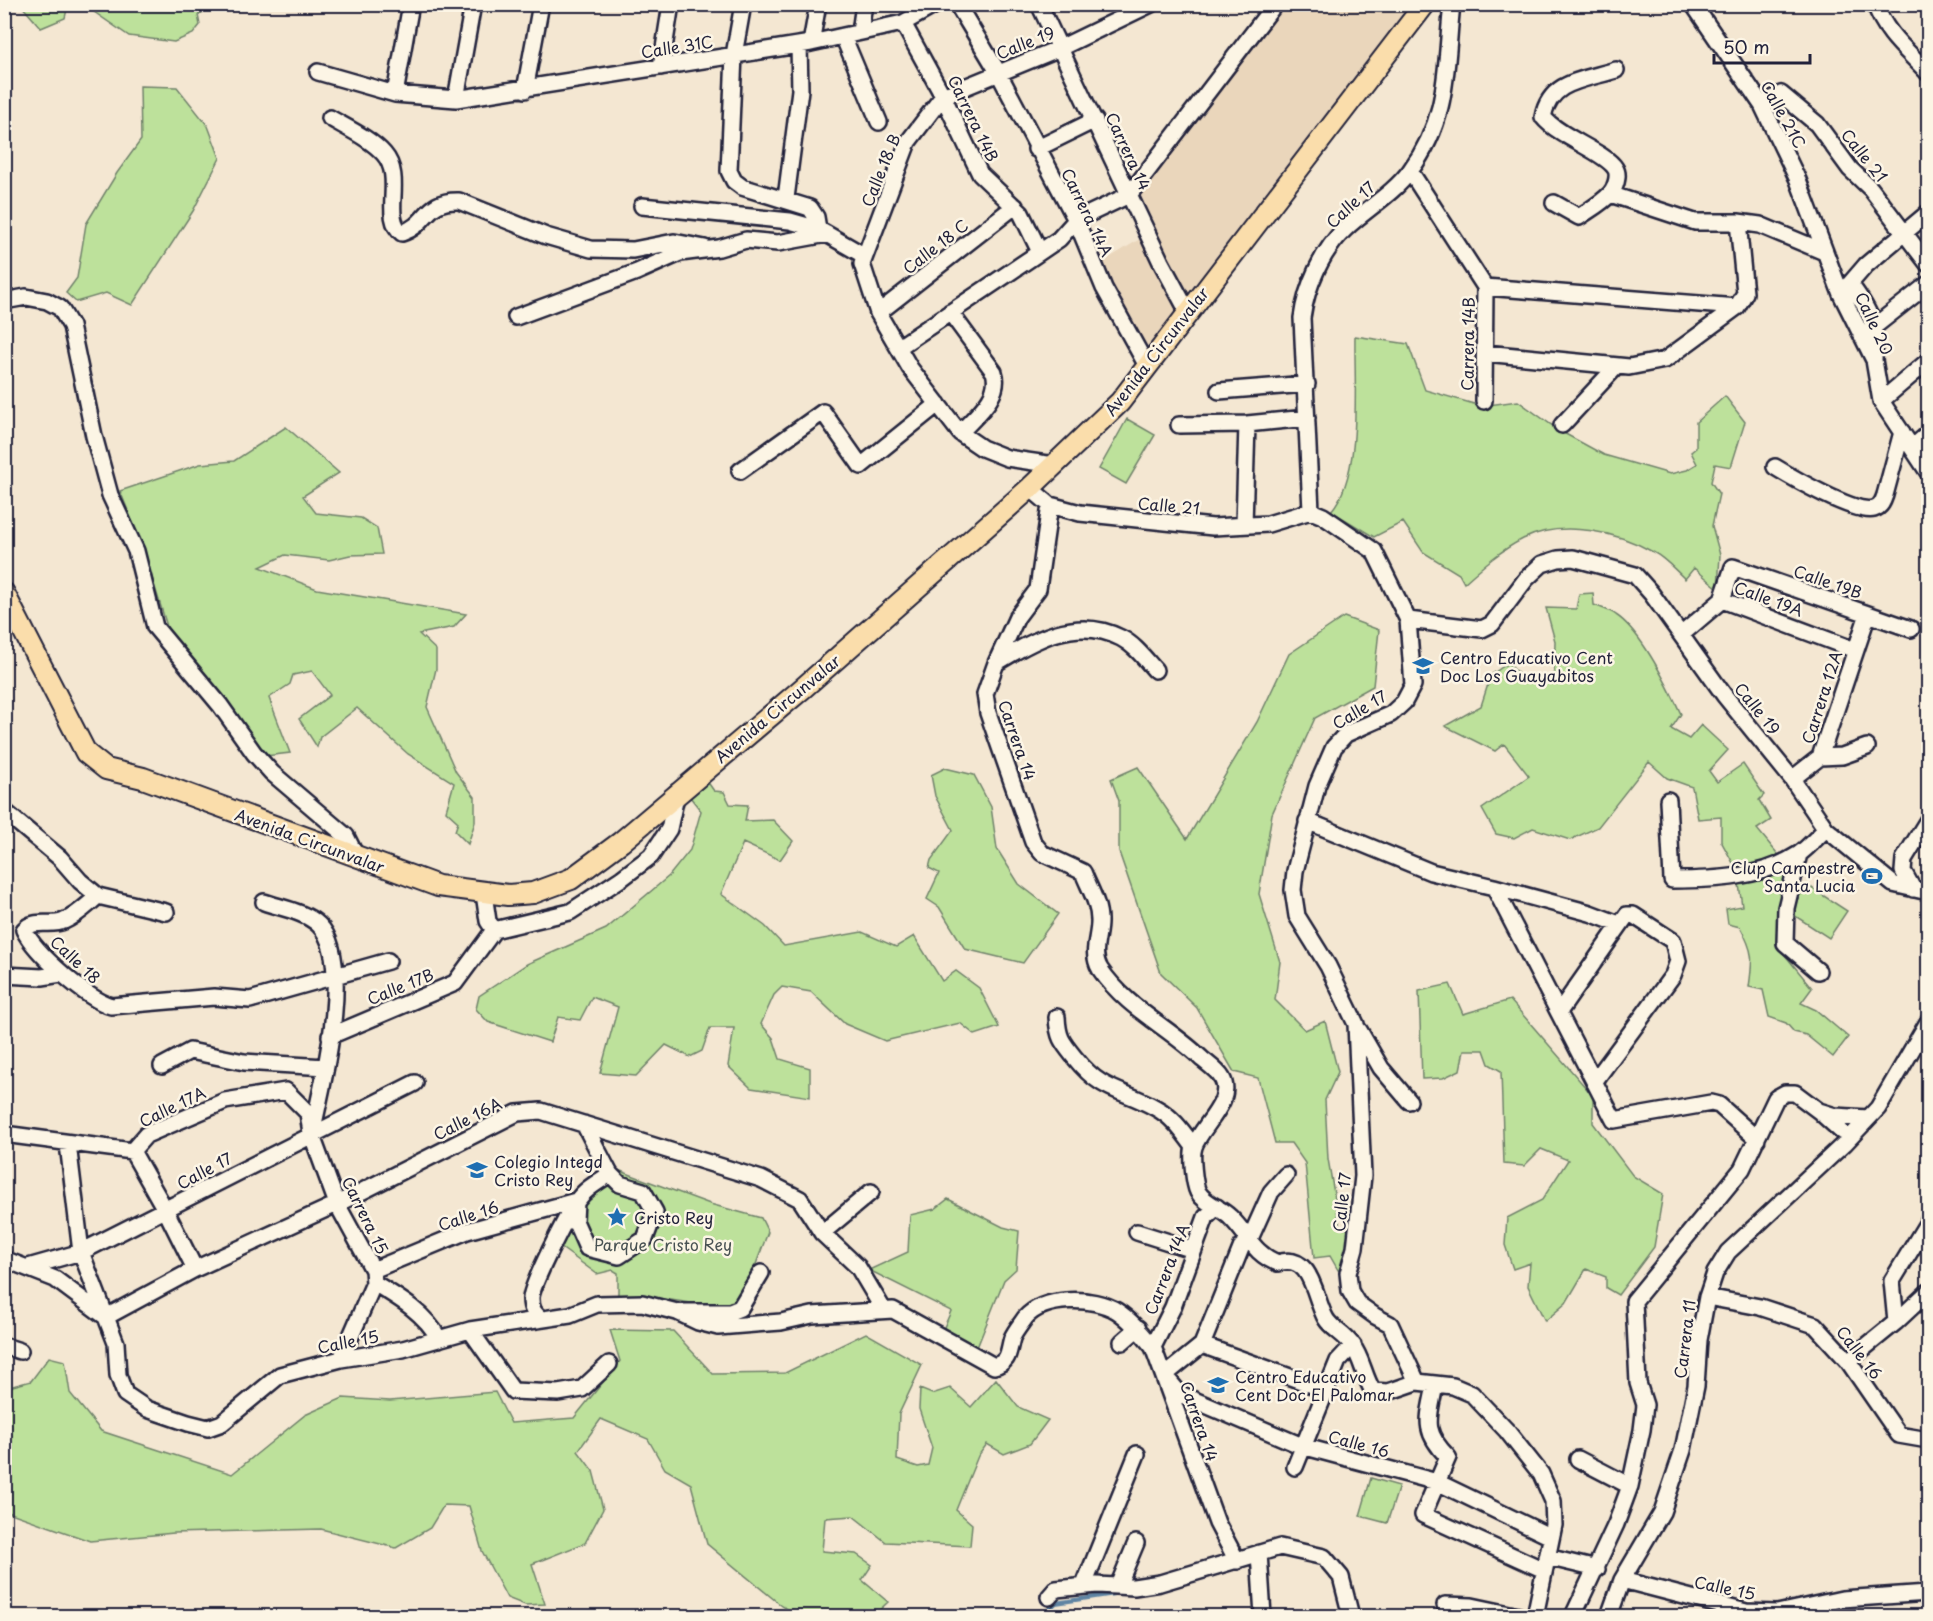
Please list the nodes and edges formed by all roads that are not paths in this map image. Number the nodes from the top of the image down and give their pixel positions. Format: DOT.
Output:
graph roads {
  1 [pos="411,4"];
  2 [pos="473,4"];
  3 [pos="541,4"];
  4 [pos="671,4"];
  5 [pos="743,4"];
  6 [pos="818,4"];
  7 [pos="864,4"];
  8 [pos="937,4"];
  9 [pos="957,4"];
  10 [pos="1040,4"];
  11 [pos="1275,4"];
  12 [pos="1425,4"];
  13 [pos="1452,4"];
  14 [pos="1693,4"];
  15 [pos="1875,4"];
  16 [pos="1147,5"];
  17 [pos="903,23"];
  18 [pos="860,32"];
  19 [pos="843,36"];
  20 [pos="805,44"];
  21 [pos="1060,48"];
  22 [pos="734,55"];
  23 [pos="661,68"];
  24 [pos="1616,70"];
  25 [pos="318,72"];
  26 [pos="998,72"];
  27 [pos="1929,73"];
  28 [pos="525,90"];
  29 [pos="395,94"];
  30 [pos="944,96"];
  31 [pos="456,99"];
  32 [pos="1762,105"];
  33 [pos="330,118"];
  34 [pos="1095,120"];
  35 [pos="879,122"];
  36 [pos="1036,149"];
  37 [pos="1410,171"];
  38 [pos="1611,194"];
  39 [pos="1129,195"];
  40 [pos="786,198"];
  41 [pos="1554,203"];
  42 [pos="642,206"];
  43 [pos="1015,206"];
  44 [pos="1929,213"];
  45 [pos="1076,220"];
  46 [pos="1738,222"];
  47 [pos="822,231"];
  48 [pos="1903,233"];
  49 [pos="705,248"];
  50 [pos="1822,251"];
  51 [pos="1040,252"];
  52 [pos="864,260"];
  53 [pos="1929,264"];
  54 [pos="1929,284"];
  55 [pos="1485,287"];
  56 [pos="1846,289"];
  57 [pos="4,302"];
  58 [pos="1737,307"];
  59 [pos="950,312"];
  60 [pos="1188,312"];
  61 [pos="879,313"];
  62 [pos="516,317"];
  63 [pos="1875,326"];
  64 [pos="899,347"];
  65 [pos="1485,353"];
  66 [pos="1874,360"];
  67 [pos="1929,361"];
  68 [pos="1147,366"];
  69 [pos="1616,367"];
  70 [pos="1307,384"];
  71 [pos="1219,391"];
  72 [pos="1484,401"];
  73 [pos="1881,401"];
  74 [pos="938,404"];
  75 [pos="1306,418"];
  76 [pos="1247,424"];
  77 [pos="1562,424"];
  78 [pos="1179,425"];
  79 [pos="1902,432"];
  80 [pos="960,433"];
  81 [pos="1929,434"];
  82 [pos="1913,447"];
  83 [pos="1054,465"];
  84 [pos="1775,467"];
  85 [pos="740,471"];
  86 [pos="1929,472"];
  87 [pos="1030,488"];
  88 [pos="1050,505"];
  89 [pos="1311,510"];
  90 [pos="1244,525"];
  91 [pos="4,593"];
  92 [pos="1722,600"];
  93 [pos="1869,614"];
  94 [pos="1408,620"];
  95 [pos="1911,629"];
  96 [pos="1681,635"];
  97 [pos="1855,650"];
  98 [pos="996,663"];
  99 [pos="1155,670"];
  100 [pos="1867,747"];
  101 [pos="1820,757"];
  102 [pos="1792,779"];
  103 [pos="677,792"];
  104 [pos="1668,800"];
  105 [pos="4,811"];
  106 [pos="1929,820"];
  107 [pos="1307,821"];
  108 [pos="1826,829"];
  109 [pos="1799,854"];
  110 [pos="357,858"];
  111 [pos="1494,887"];
  112 [pos="1913,889"];
  113 [pos="1929,892"];
  114 [pos="484,894"];
  115 [pos="98,896"];
  116 [pos="264,902"];
  117 [pos="166,912"];
  118 [pos="1619,924"];
  119 [pos="494,930"];
  120 [pos="388,961"];
  121 [pos="1818,971"];
  122 [pos="61,974"];
  123 [pos="4,975"];
  124 [pos="336,976"];
  125 [pos="1559,1012"];
  126 [pos="1057,1017"];
  127 [pos="1929,1022"];
  128 [pos="1356,1024"];
  129 [pos="330,1036"];
  130 [pos="162,1066"];
  131 [pos="326,1067"];
  132 [pos="1594,1082"];
  133 [pos="415,1083"];
  134 [pos="286,1091"];
  135 [pos="1409,1101"];
  136 [pos="1819,1111"];
  137 [pos="1868,1118"];
  138 [pos="584,1124"];
  139 [pos="1841,1131"];
  140 [pos="311,1133"];
  141 [pos="4,1134"];
  142 [pos="1756,1139"];
  143 [pos="68,1144"];
  144 [pos="1194,1147"];
  145 [pos="132,1151"];
  146 [pos="610,1174"];
  147 [pos="1286,1175"];
  148 [pos="871,1192"];
  149 [pos="576,1201"];
  150 [pos="337,1204"];
  151 [pos="1216,1207"];
  152 [pos="166,1210"];
  153 [pos="1929,1222"];
  154 [pos="1137,1232"];
  155 [pos="822,1233"];
  156 [pos="1249,1241"];
  157 [pos="1194,1250"];
  158 [pos="81,1252"];
  159 [pos="4,1259"];
  160 [pos="28,1267"];
  161 [pos="195,1269"];
  162 [pos="761,1273"];
  163 [pos="373,1276"];
  164 [pos="1929,1292"];
  165 [pos="1707,1297"];
  166 [pos="883,1309"];
  167 [pos="677,1312"];
  168 [pos="106,1317"];
  169 [pos="541,1319"];
  170 [pos="1896,1323"];
  171 [pos="1138,1328"];
  172 [pos="470,1330"];
  173 [pos="439,1339"];
  174 [pos="1122,1342"];
  175 [pos="1202,1345"];
  176 [pos="1353,1345"];
  177 [pos="4,1346"];
  178 [pos="1153,1347"];
  179 [pos="20,1351"];
  180 [pos="340,1359"];
  181 [pos="1848,1361"];
  182 [pos="609,1364"];
  183 [pos="1165,1375"];
  184 [pos="1417,1382"];
  185 [pos="1435,1385"];
  186 [pos="1326,1390"];
  187 [pos="1929,1440"];
  188 [pos="1302,1446"];
  189 [pos="1137,1454"];
  190 [pos="1578,1459"];
  191 [pos="1295,1467"];
  192 [pos="1437,1482"];
  193 [pos="1630,1486"];
  194 [pos="1551,1537"];
  195 [pos="1136,1543"];
  196 [pos="1259,1553"];
  197 [pos="1238,1561"];
  198 [pos="1546,1563"];
  199 [pos="1597,1569"];
  200 [pos="1622,1580"];
  201 [pos="1084,1586"];
  202 [pos="1118,1586"];
  203 [pos="1929,1593"];
  204 [pos="1049,1597"];
  205 [pos="1445,1605"];
  206 [pos="1263,1617"];
  207 [pos="1351,1617"];
  208 [pos="1519,1617"];
  209 [pos="1535,1617"];
  210 [pos="1573,1617"];
  211 [pos="1609,1617"];
  1 -- 29 [label="street"];
  2 -- 31 [label="street"];
  3 -- 28 [label="street"];
  4 -- 23 [label="street"];
  5 -- 22 [label="street"];
  6 -- 20 [label="street"];
  7 -- 18 [label="street"];
  8 -- 17 [label="street, Calle 31C"];
  9 -- 26 [label="street, Carrera 14A"];
  10 -- 21 [label="street, Carrera 14"];
  11 -- 39 [label="street"];
  12 -- 60 [label="main road, Avenida Circunvalar"];
  13 -- 37 [label="street, Calle 17"];
  14 -- 32 [label="street, Calle 21C"];
  15 -- 27 [label="street"];
  16 -- 21 [label="street, Calle 19"];
  17 -- 18 [label="street, Calle 31C"];
  17 -- 30 [label="street, Carrera 14B"];
  18 -- 19 [label="street, Calle 31C"];
  19 -- 20 [label="street, Calle 31C"];
  19 -- 35 [label="street"];
  20 -- 22 [label="street, Calle 31C"];
  20 -- 40 [label="street"];
  21 -- 26 [label="street, Calle 19"];
  21 -- 34 [label="street, Carrera 14"];
  22 -- 23 [label="street, Calle 31C"];
  22 -- 40 [label="street"];
  23 -- 28 [label="street, Calle 31C"];
  24 -- 38 [label="street"];
  25 -- 29 [label="street, Calle 31C"];
  26 -- 30 [label="street, Calle 19"];
  26 -- 36 [label="street, Carrera 14A"];
  28 -- 31 [label="street, Calle 31C"];
  29 -- 31 [label="street, Calle 31C"];
  30 -- 43 [label="street, Carrera 14B"];
  30 -- 52 [label="street, Calle 18 B"];
  32 -- 48 [label="street, Calle 21"];
  32 -- 50 [label="street, Calle 21C"];
  33 -- 49 [label="street"];
  34 -- 36 [label="street"];
  34 -- 39 [label="street, Carrera 14"];
  36 -- 45 [label="street, Carrera 14A"];
  37 -- 55 [label="street"];
  37 -- 70 [label="street, Calle 17"];
  38 -- 41 [label="street"];
  38 -- 46 [label="street"];
  39 -- 45 [label="street"];
  39 -- 60 [label="street, Carrera 14"];
  40 -- 47 [label="street"];
  42 -- 47 [label="street"];
  43 -- 51 [label="street, Carrera 14B"];
  43 -- 61 [label="street, Calle 18 C"];
  44 -- 48 [label="street, Calle 20"];
  45 -- 51 [label="street"];
  45 -- 68 [label="street, Carrera 14A"];
  46 -- 50 [label="street"];
  46 -- 58 [label="street"];
  47 -- 49 [label="street"];
  47 -- 52 [label="street"];
  48 -- 53 [label="street, Calle 21"];
  48 -- 56 [label="street, Calle 20"];
  49 -- 62 [label="street"];
  50 -- 56 [label="street, Calle 21C"];
  51 -- 59 [label="street"];
  52 -- 61 [label="street"];
  54 -- 63 [label="street"];
  55 -- 58 [label="street"];
  55 -- 65 [label="street, Carrera 14B"];
  56 -- 63 [label="street"];
  56 -- 66 [label="street, Calle 20"];
  57 -- 110 [label="street"];
  58 -- 69 [label="street"];
  59 -- 64 [label="street"];
  59 -- 80 [label="street"];
  60 -- 68 [label="main road, Avenida Circunvalar"];
  61 -- 64 [label="street"];
  63 -- 66 [label="street"];
  64 -- 74 [label="street"];
  65 -- 69 [label="street"];
  65 -- 72 [label="street, Carrera 14B"];
  66 -- 73 [label="street, Calle 20"];
  67 -- 73 [label="street"];
  68 -- 83 [label="main road, Avenida Circunvalar"];
  69 -- 77 [label="street"];
  70 -- 71 [label="street"];
  70 -- 75 [label="street, Calle 17"];
  73 -- 79 [label="street, Calle 20"];
  74 -- 80 [label="street"];
  74 -- 85 [label="street"];
  75 -- 76 [label="street"];
  75 -- 89 [label="street, Calle 17"];
  76 -- 78 [label="street"];
  76 -- 90 [label="street"];
  79 -- 82 [label="street, Calle 20"];
  79 -- 84 [label="street"];
  80 -- 83 [label="street"];
  81 -- 82 [label="street"];
  82 -- 86 [label="street, Calle 20"];
  83 -- 87 [label="main road, Avenida Circunvalar"];
  87 -- 88 [label="street, Calle 21"];
  87 -- 103 [label="main road, Avenida Circunvalar"];
  88 -- 90 [label="street, Calle 21"];
  88 -- 98 [label="street, Carrera 14"];
  89 -- 90 [label="street, Calle 21"];
  89 -- 94 [label="street, Calle 17"];
  91 -- 110 [label="main road, Avenida Circunvalar"];
  92 -- 93 [label="street, Calle 19B"];
  92 -- 96 [label="street, Calle 19A"];
  92 -- 97 [label="street, Calle 19A"];
  93 -- 95 [label="street, Calle 19B"];
  93 -- 97 [label="street, Carrera 12A"];
  94 -- 96 [label="street, Calle 19"];
  94 -- 107 [label="street, Calle 17"];
  96 -- 102 [label="street, Calle 19"];
  97 -- 101 [label="street, Carrera 12A"];
  98 -- 99 [label="street"];
  98 -- 144 [label="street, Carrera 14"];
  100 -- 101 [label="street"];
  101 -- 102 [label="street, Carrera 12A"];
  102 -- 108 [label="street, Calle 19"];
  103 -- 114 [label="main road, Avenida Circunvalar"];
  103 -- 119 [label="street"];
  104 -- 109 [label="street"];
  105 -- 115 [label="street"];
  106 -- 112 [label="street"];
  107 -- 111 [label="street"];
  107 -- 128 [label="street, Calle 17"];
  108 -- 109 [label="street"];
  108 -- 112 [label="street, Calle 19"];
  109 -- 121 [label="street"];
  110 -- 114 [label="main road, Avenida Circunvalar"];
  111 -- 118 [label="street"];
  111 -- 125 [label="street"];
  112 -- 113 [label="street, Calle 19"];
  114 -- 119 [label="street"];
  115 -- 117 [label="street"];
  115 -- 122 [label="street, Calle 18"];
  116 -- 124 [label="street"];
  118 -- 125 [label="street"];
  118 -- 132 [label="street"];
  119 -- 129 [label="street, Calle 17B"];
  120 -- 124 [label="street, Calle 18"];
  122 -- 123 [label="street"];
  122 -- 124 [label="street, Calle 18"];
  124 -- 129 [label="street"];
  125 -- 132 [label="street"];
  126 -- 144 [label="street"];
  127 -- 137 [label="street, Carrera 11"];
  128 -- 135 [label="street"];
  128 -- 184 [label="street, Calle 17"];
  129 -- 131 [label="street"];
  130 -- 131 [label="street"];
  131 -- 140 [label="street"];
  132 -- 142 [label="street"];
  133 -- 140 [label="street, Calle 17"];
  134 -- 140 [label="street, Carrera 15"];
  134 -- 145 [label="street, Calle 17A"];
  136 -- 137 [label="street"];
  136 -- 139 [label="street"];
  136 -- 142 [label="street"];
  137 -- 165 [label="street, Carrera 11"];
  138 -- 146 [label="street"];
  138 -- 150 [label="street, Calle 16A"];
  138 -- 155 [label="street, Calle 16A"];
  140 -- 150 [label="street, Carrera 15"];
  140 -- 152 [label="street, Calle 17"];
  141 -- 143 [label="street, Calle 17A"];
  142 -- 193 [label="street"];
  143 -- 145 [label="street, Calle 17A"];
  143 -- 158 [label="street"];
  144 -- 151 [label="street"];
  145 -- 152 [label="street"];
  146 -- 149 [label="street"];
  146 -- 149 [label="street"];
  147 -- 156 [label="street, Carrera 14"];
  148 -- 155 [label="street"];
  149 -- 163 [label="street, Calle 16"];
  149 -- 169 [label="street"];
  150 -- 161 [label="street, Calle 16A"];
  150 -- 163 [label="street, Carrera 15"];
  151 -- 156 [label="street"];
  151 -- 157 [label="street, Carrera 14A"];
  152 -- 158 [label="street, Calle 17"];
  152 -- 161 [label="street"];
  153 -- 170 [label="street"];
  154 -- 157 [label="street"];
  155 -- 166 [label="street, Calle 16A"];
  156 -- 175 [label="street, Carrera 14"];
  156 -- 176 [label="street"];
  157 -- 178 [label="street, Carrera 14A"];
  158 -- 160 [label="street, Calle 17"];
  158 -- 168 [label="street"];
  159 -- 160 [label="street"];
  160 -- 168 [label="street"];
  161 -- 168 [label="street, Calle 16A"];
  162 -- 167 [label="street"];
  163 -- 173 [label="street"];
  163 -- 180 [label="street"];
  164 -- 170 [label="street"];
  165 -- 181 [label="street, Calle 16"];
  165 -- 200 [label="street, Carrera 11"];
  166 -- 167 [label="street"];
  166 -- 171 [label="street"];
  167 -- 169 [label="street, Calle 15"];
  168 -- 180 [label="street, Calle 15"];
  169 -- 172 [label="street, Calle 15"];
  170 -- 181 [label="street"];
  171 -- 174 [label="street"];
  171 -- 178 [label="street"];
  172 -- 173 [label="street, Calle 15"];
  172 -- 182 [label="street"];
  173 -- 180 [label="street, Calle 15"];
  175 -- 183 [label="street, Carrera 14"];
  175 -- 186 [label="street"];
  176 -- 184 [label="street"];
  176 -- 186 [label="street"];
  177 -- 179 [label="street"];
  178 -- 183 [label="street"];
  181 -- 187 [label="street, Calle 16"];
  183 -- 188 [label="street, Calle 16"];
  183 -- 197 [label="street, Carrera 14"];
  184 -- 185 [label="street"];
  185 -- 192 [label="street"];
  185 -- 194 [label="street"];
  186 -- 188 [label="street"];
  188 -- 191 [label="street"];
  188 -- 192 [label="street, Calle 16"];
  189 -- 201 [label="street"];
  190 -- 193 [label="street"];
  192 -- 194 [label="street, Calle 16"];
  192 -- 198 [label="street"];
  193 -- 199 [label="street"];
  194 -- 198 [label="street"];
  195 -- 202 [label="street"];
  196 -- 197 [label="street"];
  196 -- 206 [label="street"];
  196 -- 207 [label="street"];
  197 -- 202 [label="street"];
  198 -- 199 [label="street"];
  198 -- 209 [label="street"];
  199 -- 210 [label="street"];
  200 -- 203 [label="street, Calle 15"];
  200 -- 211 [label="street, Carrera 11"];
  201 -- 202 [label="street"];
  201 -- 204 [label="street"];
  205 -- 208 [label="street"];
}
